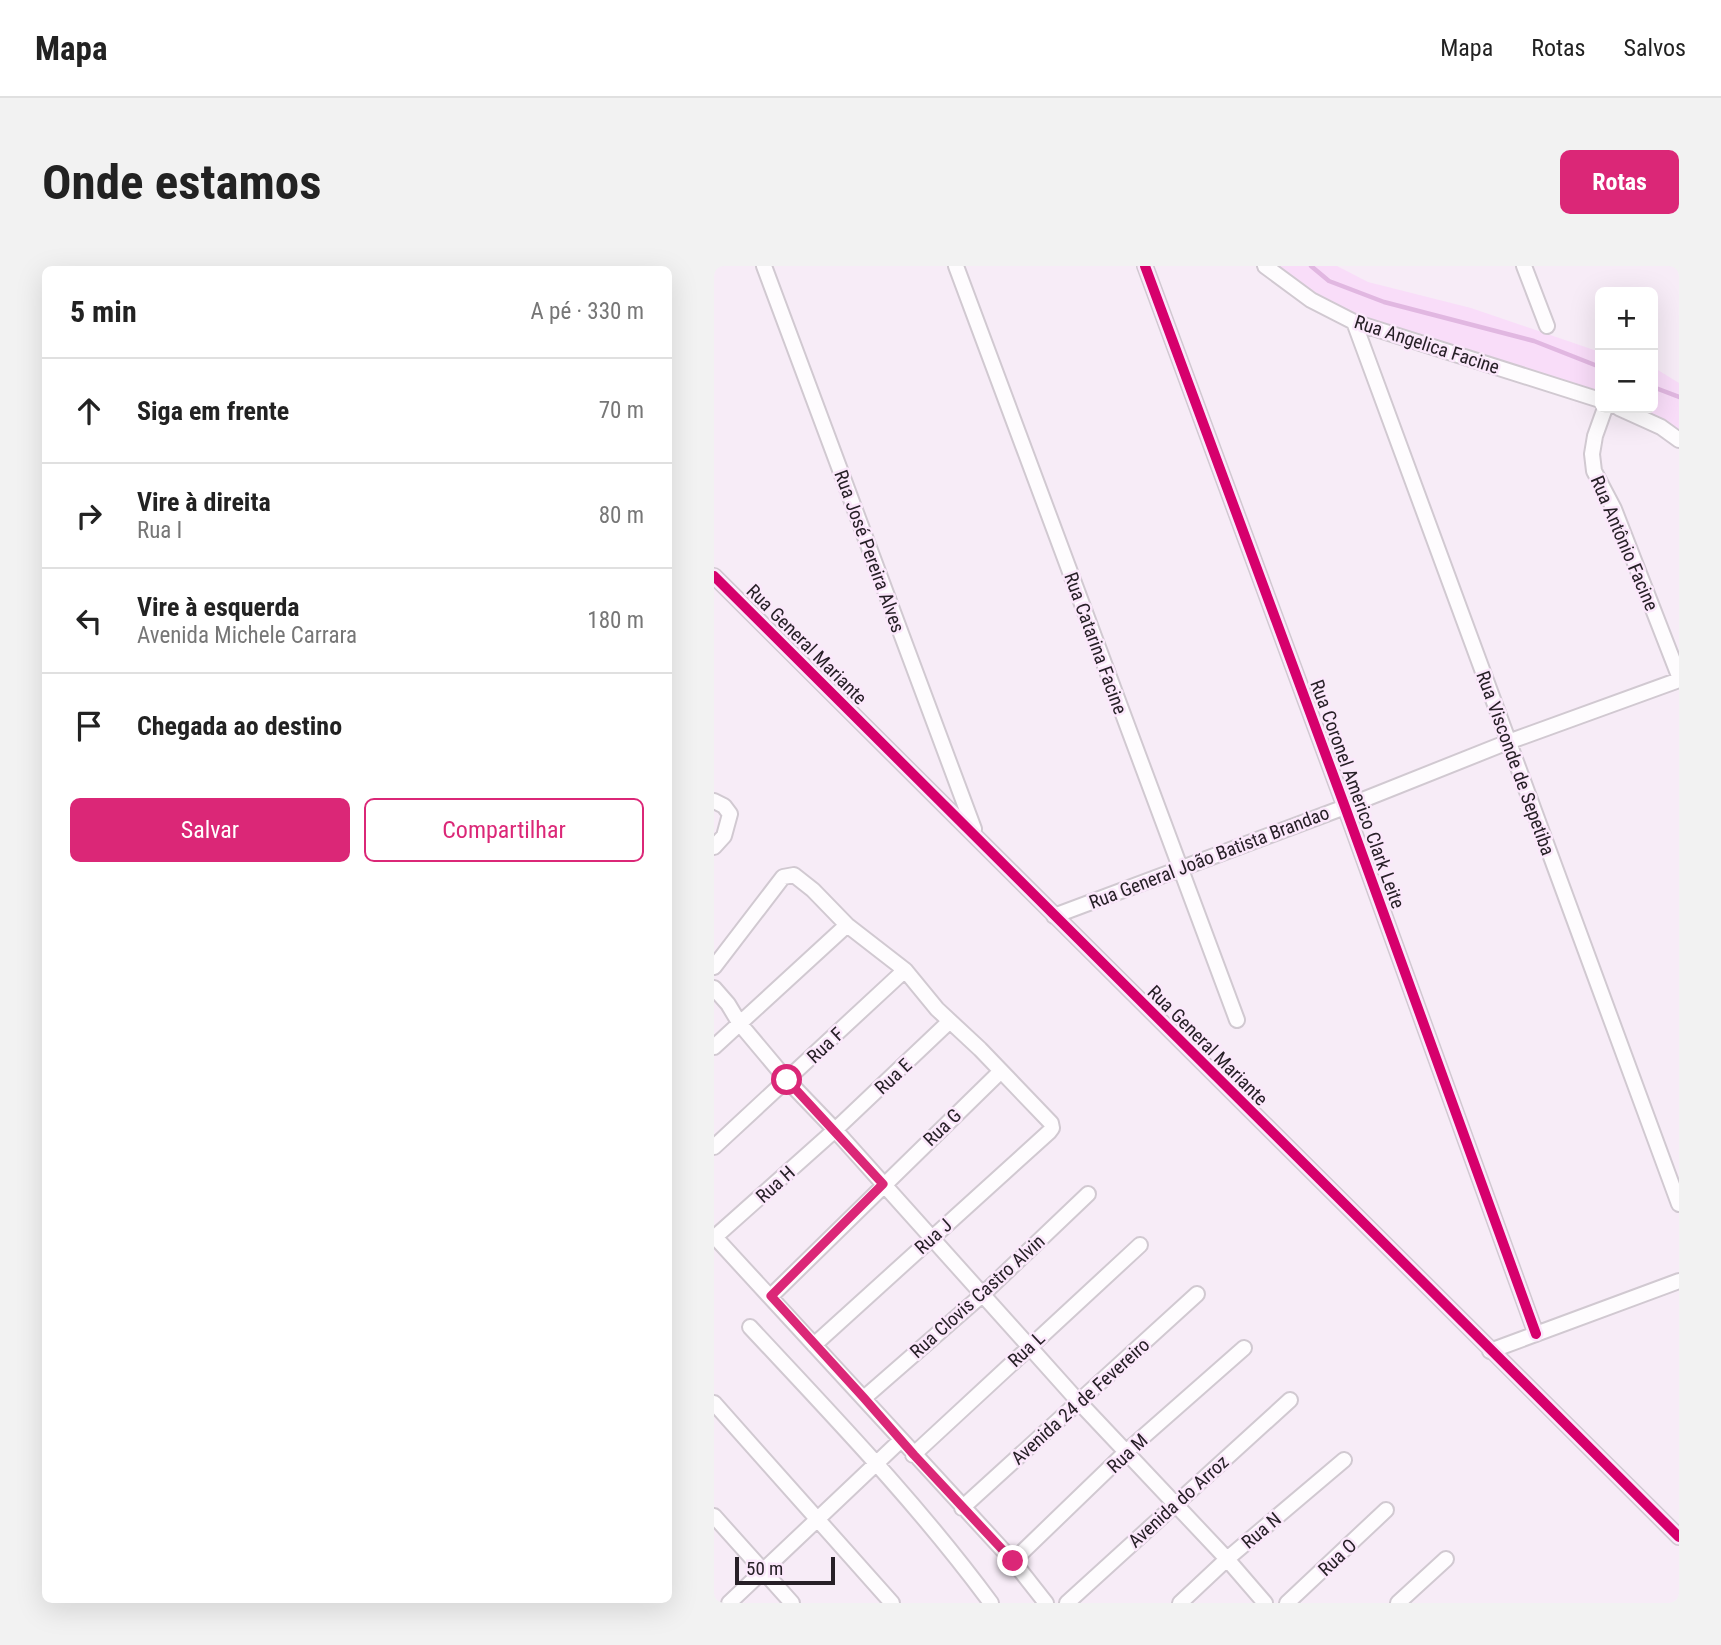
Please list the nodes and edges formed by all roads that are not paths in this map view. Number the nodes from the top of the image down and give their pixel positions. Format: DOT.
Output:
graph roads {
  1 [pos="764,266"];
  2 [pos="956,266"];
  3 [pos="1145,266"];
  4 [pos="1265,266"];
  5 [pos="1524,266"];
  6 [pos="1354,322"];
  7 [pos="1547,326"];
  8 [pos="1595,398"];
  9 [pos="1603,413"];
  10 [pos="1630,413"];
  11 [pos="1679,440"];
  12 [pos="714,576"];
  13 [pos="1679,678"];
  14 [pos="1508,742"];
  15 [pos="714,801"];
  16 [pos="1345,807"];
  17 [pos="976,835"];
  18 [pos="719,841"];
  19 [pos="1180,867"];
  20 [pos="1054,916"];
  21 [pos="847,925"];
  22 [pos="714,967"];
  23 [pos="905,970"];
  24 [pos="714,988"];
  25 [pos="1237,1020"];
  26 [pos="950,1021"];
  27 [pos="740,1024"];
  28 [pos="714,1047"];
  29 [pos="1001,1071"];
  30 [pos="787,1080"];
  31 [pos="835,1130"];
  32 [pos="714,1147"];
  33 [pos="883,1184"];
  34 [pos="1088,1194"];
  35 [pos="1679,1204"];
  36 [pos="715,1237"];
  37 [pos="931,1238"];
  38 [pos="1140,1245"];
  39 [pos="1679,1281"];
  40 [pos="982,1294"];
  41 [pos="1197,1294"];
  42 [pos="771,1296"];
  43 [pos="750,1327"];
  44 [pos="1536,1334"];
  45 [pos="814,1345"];
  46 [pos="1030,1345"];
  47 [pos="1244,1348"];
  48 [pos="1490,1351"];
  49 [pos="864,1398"];
  50 [pos="1290,1400"];
  51 [pos="1079,1401"];
  52 [pos="714,1404"];
  53 [pos="901,1440"];
  54 [pos="1127,1451"];
  55 [pos="914,1455"];
  56 [pos="1344,1460"];
  57 [pos="874,1463"];
  58 [pos="1175,1503"];
  59 [pos="962,1508"];
  60 [pos="1386,1510"];
  61 [pos="714,1516"];
  62 [pos="818,1517"];
  63 [pos="1679,1537"];
  64 [pos="1227,1559"];
  65 [pos="1446,1559"];
  66 [pos="1013,1561"];
  67 [pos="764,1569"];
  68 [pos="729,1603"];
  69 [pos="792,1603"];
  70 [pos="892,1603"];
  71 [pos="991,1603"];
  72 [pos="1046,1603"];
  73 [pos="1067,1603"];
  74 [pos="1180,1603"];
  75 [pos="1265,1603"];
  76 [pos="1287,1603"];
  77 [pos="1398,1603"];
  1 -- 17 [label="street, Rua José Pereira Alves"];
  2 -- 19 [label="street, Rua Catarina Facine"];
  3 -- 16 [label="street, Rua Coronel Americo Clark Leite"];
  4 -- 6 [label="street, Rua Angelica Facine"];
  5 -- 7 [label="street"];
  6 -- 8 [label="street, Rua Angelica Facine"];
  6 -- 14 [label="street, Rua Visconde de Sepetiba"];
  9 -- 13 [label="street, Rua Antônio Facine"];
  10 -- 11 [label="street"];
  12 -- 17 [label="street, Rua General Mariante"];
  13 -- 14 [label="street, Rua General João Batista Brandao"];
  14 -- 16 [label="street, Rua General João Batista Brandao"];
  14 -- 35 [label="street, Rua Visconde de Sepetiba"];
  15 -- 18 [label="street"];
  16 -- 19 [label="street, Rua General João Batista Brandao"];
  16 -- 44 [label="street, Rua Coronel Americo Clark Leite"];
  17 -- 20 [label="street, Rua General Mariante"];
  19 -- 20 [label="street, Rua General João Batista Brandao"];
  19 -- 25 [label="street, Rua Catarina Facine"];
  20 -- 48 [label="street, Rua General Mariante"];
  21 -- 22 [label="street"];
  21 -- 23 [label="street"];
  21 -- 27 [label="street"];
  23 -- 26 [label="street"];
  23 -- 30 [label="street, Rua F"];
  24 -- 27 [label="street"];
  26 -- 29 [label="street"];
  26 -- 31 [label="street, Rua E"];
  27 -- 28 [label="street"];
  27 -- 30 [label="street"];
  29 -- 33 [label="street, Rua G"];
  29 -- 37 [label="street, Rua J"];
  30 -- 31 [label="street"];
  30 -- 32 [label="street, Rua F"];
  31 -- 33 [label="street"];
  31 -- 36 [label="street, Rua H"];
  33 -- 37 [label="street"];
  33 -- 42 [label="street, Rua G"];
  34 -- 40 [label="street, Rua Clovis Castro Alvin"];
  36 -- 42 [label="street"];
  37 -- 40 [label="street"];
  37 -- 45 [label="street, Rua J"];
  38 -- 46 [label="street, Rua L"];
  39 -- 44 [label="street"];
  40 -- 46 [label="street"];
  40 -- 49 [label="street, Rua Clovis Castro Alvin"];
  41 -- 51 [label="street, Avenida 24 de Fevereiro"];
  42 -- 45 [label="street"];
  43 -- 57 [label="street"];
  44 -- 48 [label="street"];
  45 -- 49 [label="street"];
  46 -- 51 [label="street"];
  46 -- 55 [label="street, Rua L"];
  47 -- 54 [label="street, Rua M"];
  48 -- 63 [label="street, Rua General Mariante"];
  49 -- 53 [label="street"];
  50 -- 58 [label="street, Avenida do Arroz"];
  51 -- 54 [label="street"];
  51 -- 59 [label="street, Avenida 24 de Fevereiro"];
  52 -- 62 [label="street"];
  53 -- 55 [label="street"];
  53 -- 57 [label="street"];
  54 -- 58 [label="street"];
  54 -- 66 [label="street, Rua M"];
  55 -- 59 [label="street"];
  56 -- 64 [label="street, Rua N"];
  57 -- 62 [label="street"];
  57 -- 71 [label="street"];
  58 -- 64 [label="street"];
  58 -- 73 [label="street, Avenida do Arroz"];
  59 -- 66 [label="street"];
  60 -- 76 [label="street, Rua O"];
  61 -- 67 [label="street"];
  62 -- 67 [label="street"];
  62 -- 70 [label="street"];
  64 -- 74 [label="street, Rua N"];
  64 -- 75 [label="street"];
  65 -- 77 [label="street"];
  66 -- 72 [label="street"];
  67 -- 68 [label="street"];
  67 -- 69 [label="street"];
}
